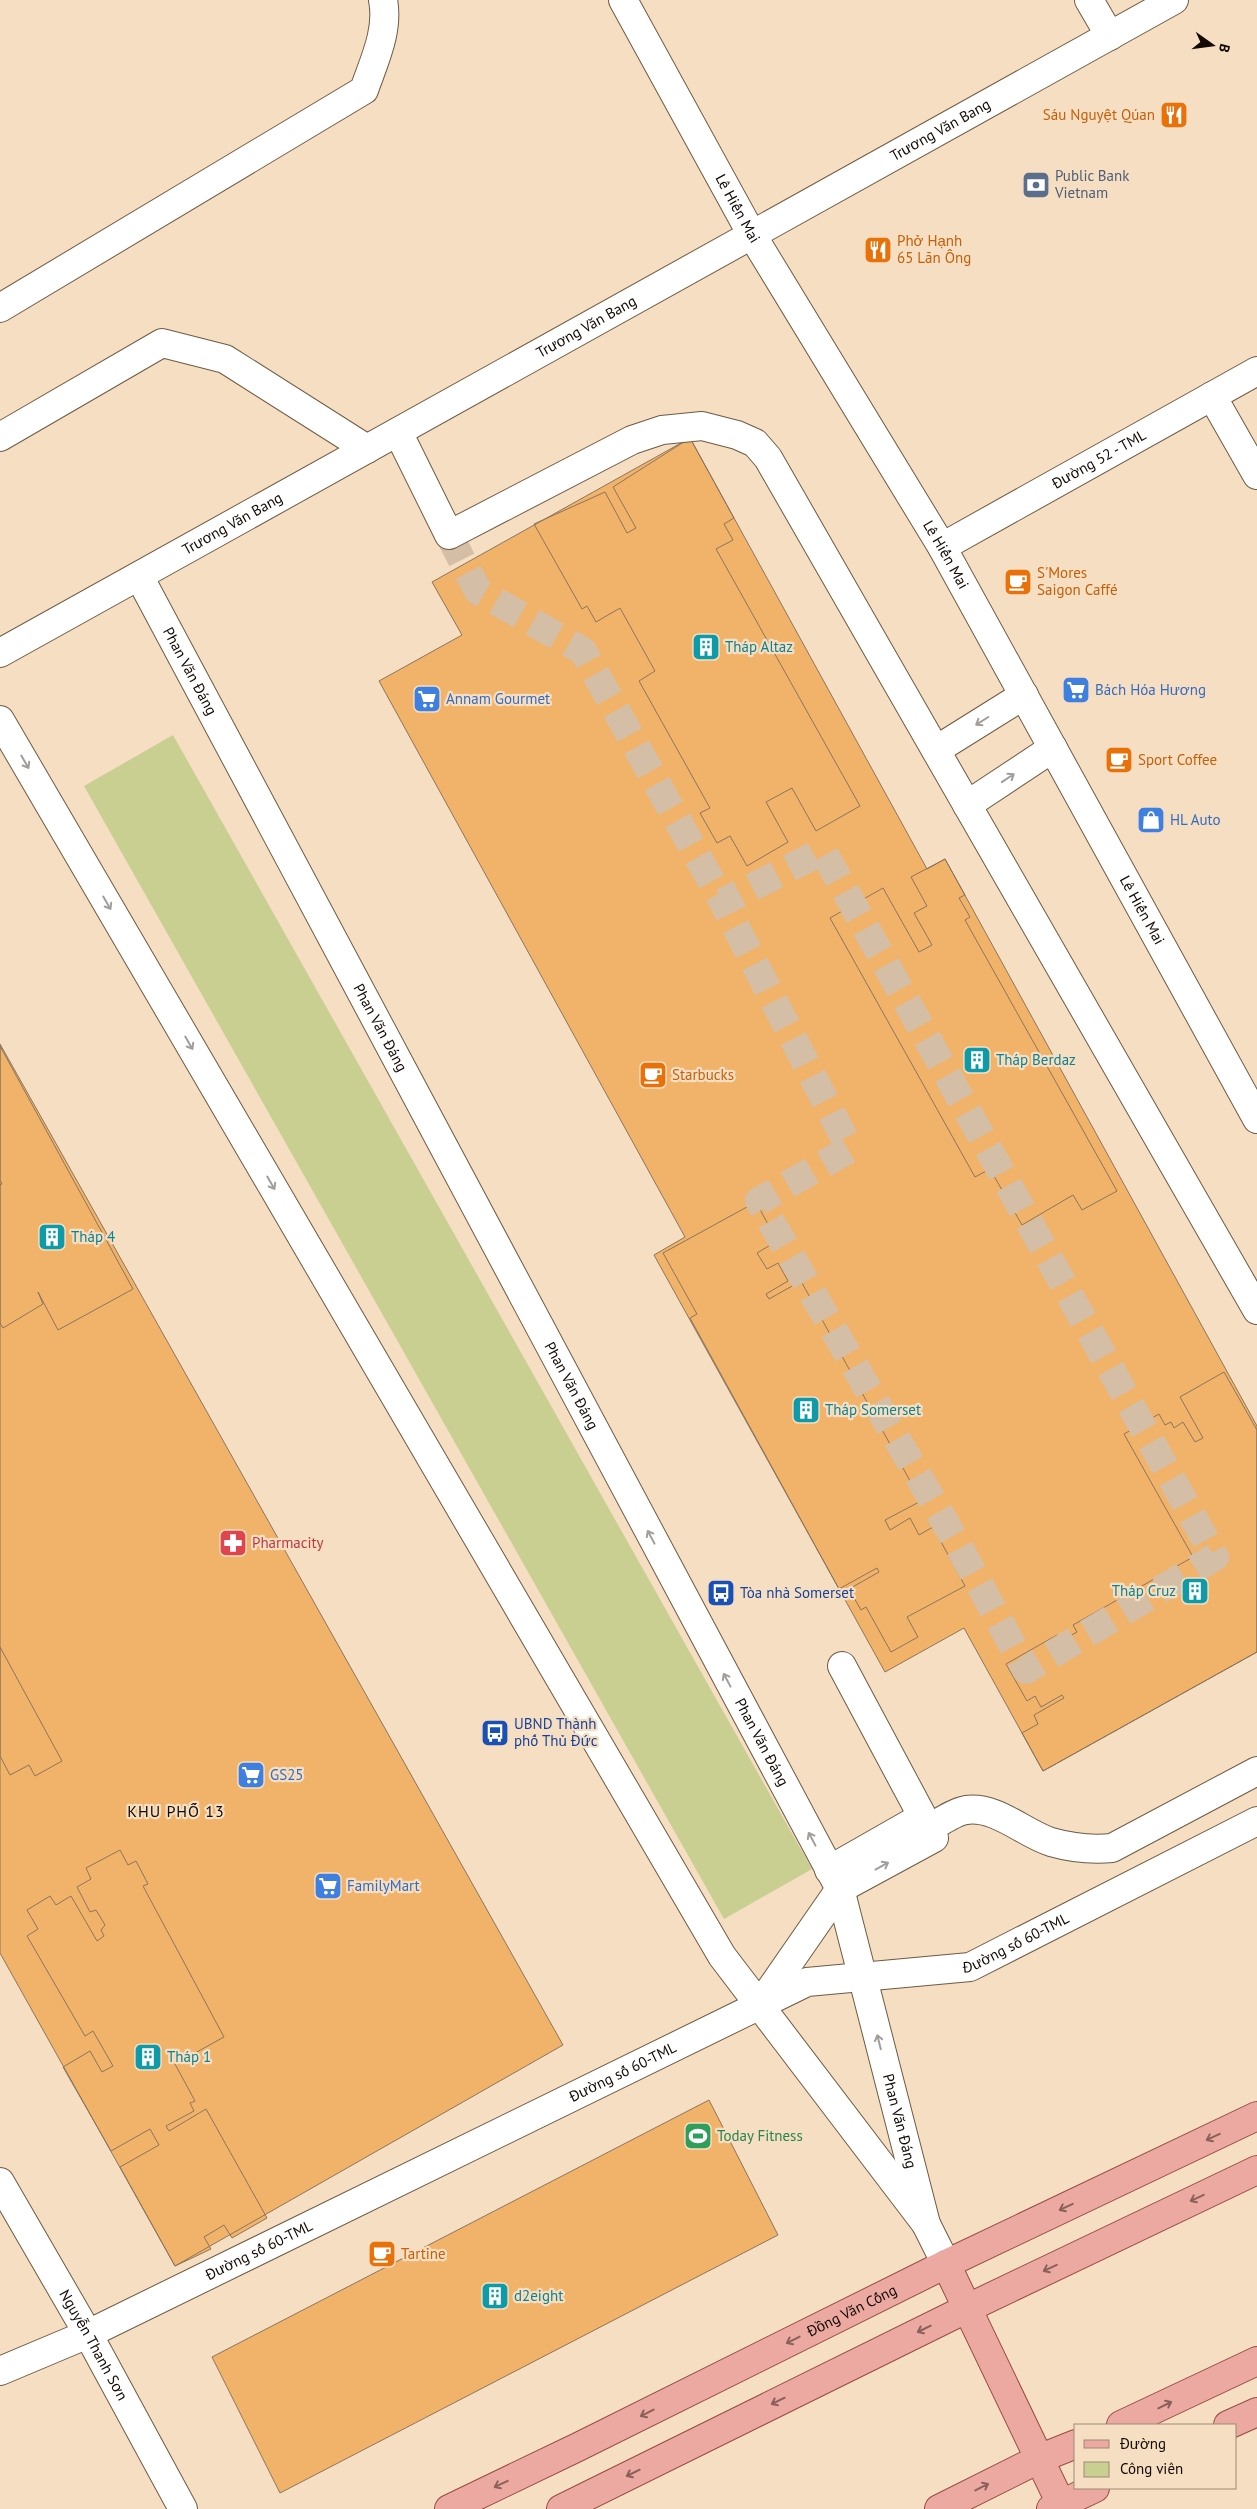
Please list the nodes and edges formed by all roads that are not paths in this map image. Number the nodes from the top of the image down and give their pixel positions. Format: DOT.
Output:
graph roads {
  1 [pos="383,0"];
  2 [pos="623,0"];
  3 [pos="1089,0"];
  4 [pos="1174,0"];
  5 [pos="1110,36"];
  6 [pos="752,234"];
  7 [pos="0,308"];
  8 [pos="1257,371"];
  9 [pos="1212,396"];
  10 [pos="398,432"];
  11 [pos="0,436"];
  12 [pos="367,449"];
  13 [pos="1257,475"];
  14 [pos="942,547"];
  15 [pos="139,576"];
  16 [pos="0,653"];
  17 [pos="1024,695"];
  18 [pos="0,720"];
  19 [pos="1053,748"];
  20 [pos="936,750"];
  21 [pos="967,805"];
  22 [pos="1257,1119"];
  23 [pos="1257,1310"];
  24 [pos="842,1666"];
  25 [pos="1257,1771"];
  26 [pos="1257,1821"];
  27 [pos="928,1828"];
  28 [pos="834,1880"];
  29 [pos="863,1977"];
  30 [pos="760,2005"];
  31 [pos="1257,2116"];
  32 [pos="1257,2170"];
  33 [pos="0,2182"];
  34 [pos="926,2224"];
  35 [pos="946,2264"];
  36 [pos="968,2308"];
  37 [pos="88,2334"];
  38 [pos="1257,2361"];
  39 [pos="0,2371"];
  40 [pos="1257,2412"];
  41 [pos="1123,2424"];
  42 [pos="1230,2424"];
  43 [pos="1074,2445"];
  44 [pos="1040,2458"];
  45 [pos="1093,2489"];
  46 [pos="1060,2507"];
  47 [pos="183,2509"];
  48 [pos="448,2509"];
  49 [pos="561,2509"];
  50 [pos="939,2509"];
  1 -- 7 [label="street"];
  2 -- 6 [label="street, Lê Hiến Mai"];
  3 -- 5 [label="street"];
  4 -- 5 [label="street, Trương Văn Bang"];
  5 -- 6 [label="street, Trương Văn Bang"];
  6 -- 10 [label="street, Trương Văn Bang"];
  6 -- 14 [label="street, Lê Hiến Mai"];
  8 -- 9 [label="street, Đường 52 - TML"];
  9 -- 13 [label="street"];
  9 -- 14 [label="street, Đường 52 - TML"];
  10 -- 12 [label="street, Trương Văn Bang"];
  10 -- 20 [label="street"];
  11 -- 12 [label="street"];
  12 -- 15 [label="street, Trương Văn Bang"];
  14 -- 17 [label="street, Lê Hiến Mai"];
  15 -- 16 [label="street, Trương Văn Bang"];
  28 -- 15 [label="street, Phan Văn Đáng, one-way"];
  17 -- 19 [label="street, Lê Hiến Mai"];
  17 -- 20 [label="street, one-way"];
  18 -- 30 [label="street, Phan Văn Đáng, one-way"];
  21 -- 19 [label="street, one-way"];
  19 -- 22 [label="street, Lê Hiến Mai"];
  20 -- 21 [label="street"];
  21 -- 23 [label="street"];
  24 -- 27 [label="street"];
  25 -- 27 [label="street"];
  26 -- 29 [label="street, Đường số 60-TML"];
  27 -- 28 [label="street"];
  28 -- 29 [label="street, Phan Văn Đáng"];
  28 -- 30 [label="street"];
  29 -- 30 [label="street, Đường số 60-TML"];
  34 -- 29 [label="street, Phan Văn Đáng, one-way"];
  30 -- 34 [label="street, Phan Văn Đáng"];
  30 -- 37 [label="street, Đường số 60-TML"];
  31 -- 35 [label="main road, Đồng Văn Cống, one-way"];
  32 -- 36 [label="main road, one-way"];
  33 -- 37 [label="street, Nguyễn Thanh Sơn"];
  34 -- 35 [label="street, Phan Văn Đáng"];
  35 -- 36 [label="main road"];
  35 -- 48 [label="main road, Đồng Văn Cống, one-way"];
  36 -- 44 [label="main road"];
  36 -- 49 [label="main road, one-way"];
  37 -- 39 [label="street, Đường số 60-TML"];
  37 -- 47 [label="street, Nguyễn Thanh Sơn"];
  41 -- 38 [label="main road, one-way"];
  40 -- 42 [label="main road"];
  43 -- 44 [label="main road"];
  44 -- 46 [label="main road"];
  50 -- 44 [label="main road, one-way"];
  45 -- 46 [label="main road"];
}
